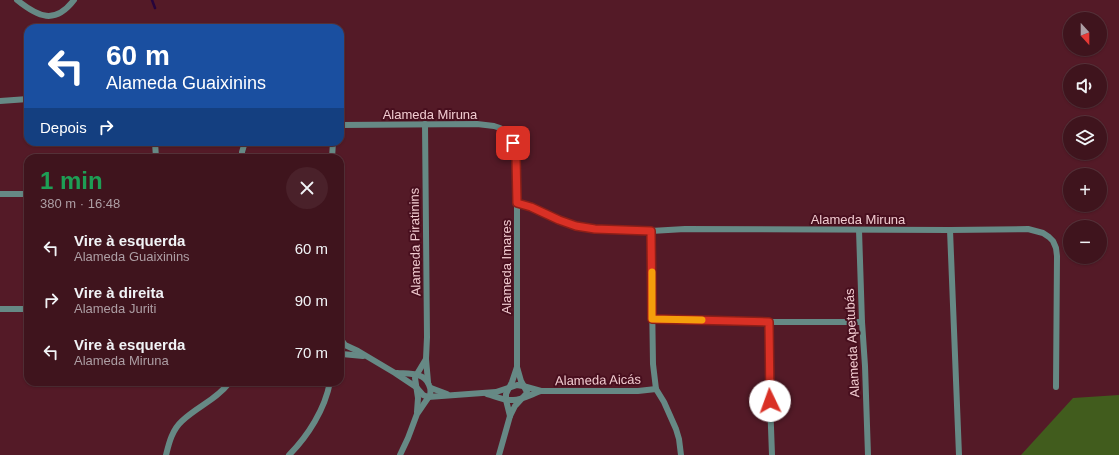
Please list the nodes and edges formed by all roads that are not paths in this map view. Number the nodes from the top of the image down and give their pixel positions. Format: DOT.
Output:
graph roads {
  1 [pos="17,0"];
  2 [pos="74,0"];
  3 [pos="24,99"];
  4 [pos="0,101"];
  5 [pos="425,124"];
  6 [pos="344,125"];
  7 [pos="513,143"];
  8 [pos="0,194"];
  9 [pos="24,194"];
  10 [pos="517,203"];
  11 [pos="859,230"];
  12 [pos="950,230"];
  13 [pos="651,231"];
  14 [pos="24,308"];
  15 [pos="0,309"];
  16 [pos="652,319"];
  17 [pos="769,322"];
  18 [pos="862,322"];
  19 [pos="345,345"];
  20 [pos="344,354"];
  21 [pos="367,356"];
  22 [pos="426,359"];
  23 [pos="517,367"];
  24 [pos="395,373"];
  25 [pos="417,374"];
  26 [pos="429,385"];
  27 [pos="227,386"];
  28 [pos="329,386"];
  29 [pos="523,386"];
  30 [pos="416,387"];
  31 [pos="1056,387"];
  32 [pos="509,388"];
  33 [pos="656,389"];
  34 [pos="541,391"];
  35 [pos="485,393"];
  36 [pos="451,395"];
  37 [pos="428,397"];
  38 [pos="523,398"];
  39 [pos="506,400"];
  40 [pos="417,414"];
  41 [pos="510,416"];
  42 [pos="166,455"];
  43 [pos="289,455"];
  44 [pos="400,455"];
  45 [pos="499,455"];
  46 [pos="681,455"];
  47 [pos="772,455"];
  48 [pos="868,455"];
  49 [pos="959,455"];
  1 -- 2 [label="street"];
  3 -- 4 [label="street"];
  5 -- 6 [label="street, Alameda Miruna"];
  5 -- 7 [label="street, Alameda Miruna"];
  5 -- 22 [label="street, Alameda Piratinins"];
  7 -- 10 [label="street, Alameda Imares"];
  8 -- 9 [label="street"];
  10 -- 13 [label="street, Alameda Miruna"];
  10 -- 23 [label="street, Alameda Imares"];
  11 -- 12 [label="street, Alameda Miruna"];
  11 -- 13 [label="street, Alameda Miruna"];
  11 -- 18 [label="street, Alameda Apetubás"];
  12 -- 31 [label="street, Alameda Miruna"];
  12 -- 49 [label="street"];
  13 -- 16 [label="street"];
  14 -- 15 [label="street"];
  16 -- 17 [label="street"];
  16 -- 33 [label="street"];
  17 -- 18 [label="street"];
  17 -- 47 [label="street"];
  18 -- 48 [label="street, Alameda Apetubás"];
  19 -- 21 [label="street"];
  20 -- 21 [label="street"];
  21 -- 24 [label="street"];
  22 -- 25 [label="street"];
  22 -- 26 [label="street, Alameda Piratinins"];
  23 -- 29 [label="street"];
  23 -- 32 [label="street"];
  24 -- 25 [label="street"];
  24 -- 30 [label="street"];
  25 -- 26 [label="street, Alameda Aicás"];
  25 -- 30 [label="street"];
  26 -- 36 [label="street, Alameda Aicás"];
  26 -- 37 [label="street"];
  27 -- 42 [label="street"];
  28 -- 43 [label="street"];
  29 -- 32 [label="street, Alameda Aicás"];
  29 -- 34 [label="street, Alameda Aicás"];
  29 -- 38 [label="street"];
  30 -- 37 [label="street"];
  30 -- 40 [label="street"];
  32 -- 35 [label="street, Alameda Aicás"];
  32 -- 39 [label="street"];
  33 -- 34 [label="street, Alameda Aicás"];
  33 -- 46 [label="street"];
  34 -- 38 [label="street, Alameda Aicás"];
  35 -- 36 [label="street, Alameda Aicás"];
  35 -- 39 [label="street, Alameda Aicás"];
  36 -- 37 [label="street, Alameda Aicás"];
  37 -- 40 [label="street"];
  38 -- 39 [label="street, Alameda Aicás"];
  38 -- 41 [label="street"];
  39 -- 41 [label="street"];
  40 -- 44 [label="street"];
  41 -- 45 [label="street"];
}
